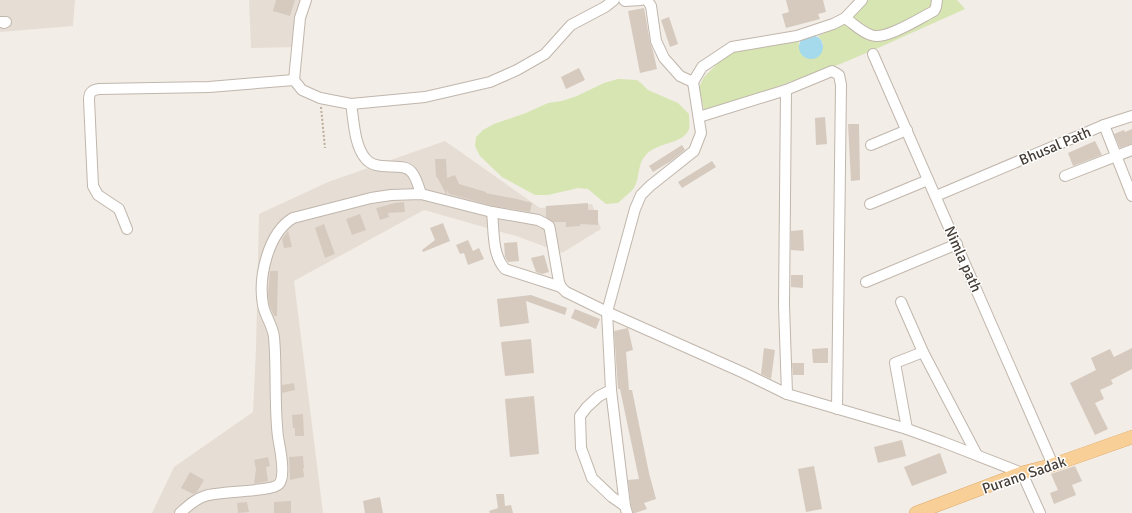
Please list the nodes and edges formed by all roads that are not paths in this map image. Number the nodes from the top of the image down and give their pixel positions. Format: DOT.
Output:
graph roads {
  1 [pos="306,0"];
  2 [pos="614,0"];
  3 [pos="624,0"];
  4 [pos="641,0"];
  5 [pos="648,0"];
  6 [pos="862,0"];
  7 [pos="937,0"];
  8 [pos="844,18"];
  9 [pos="873,54"];
  10 [pos="294,80"];
  11 [pos="693,82"];
  12 [pos="786,90"];
  13 [pos="352,104"];
  14 [pos="1132,116"];
  15 [pos="699,117"];
  16 [pos="1104,125"];
  17 [pos="907,130"];
  18 [pos="871,146"];
  19 [pos="1132,150"];
  20 [pos="1116,156"];
  21 [pos="1065,176"];
  22 [pos="928,180"];
  23 [pos="421,194"];
  24 [pos="936,196"];
  25 [pos="1132,196"];
  26 [pos="870,204"];
  27 [pos="492,212"];
  28 [pos="127,229"];
  29 [pos="957,244"];
  30 [pos="866,282"];
  31 [pos="561,287"];
  32 [pos="901,302"];
  33 [pos="607,312"];
  34 [pos="923,352"];
  35 [pos="611,390"];
  36 [pos="787,394"];
  37 [pos="837,409"];
  38 [pos="907,429"];
  39 [pos="1132,437"];
  40 [pos="977,455"];
  41 [pos="1053,465"];
  42 [pos="1022,473"];
  43 [pos="626,510"];
  44 [pos="180,513"];
  45 [pos="916,513"];
  46 [pos="1040,513"];
  1 -- 10 [label="street"];
  2 -- 13 [label="street"];
  3 -- 4 [label="street"];
  5 -- 11 [label="street"];
  6 -- 8 [label="street"];
  7 -- 8 [label="street"];
  8 -- 11 [label="street"];
  9 -- 17 [label="street, Nimla path"];
  10 -- 13 [label="street"];
  10 -- 28 [label="street"];
  11 -- 15 [label="street"];
  12 -- 15 [label="street"];
  12 -- 36 [label="street"];
  12 -- 37 [label="street"];
  13 -- 23 [label="street"];
  14 -- 16 [label="street"];
  15 -- 33 [label="street"];
  16 -- 20 [label="street, Bhusal Path"];
  16 -- 24 [label="street, Bhusal Path"];
  17 -- 18 [label="street"];
  17 -- 22 [label="street, Nimla path"];
  19 -- 20 [label="street"];
  20 -- 21 [label="street"];
  20 -- 25 [label="street, Bhusal Path"];
  22 -- 24 [label="street, Nimla path"];
  22 -- 26 [label="street"];
  23 -- 27 [label="street"];
  23 -- 44 [label="street"];
  24 -- 29 [label="street, Nimla path"];
  27 -- 31 [label="street"];
  27 -- 31 [label="street"];
  29 -- 30 [label="street"];
  29 -- 41 [label="street, Nimla path"];
  31 -- 33 [label="street"];
  32 -- 34 [label="street"];
  33 -- 35 [label="street"];
  33 -- 36 [label="street"];
  34 -- 38 [label="street"];
  34 -- 40 [label="street"];
  35 -- 43 [label="street"];
  35 -- 43 [label="street"];
  36 -- 37 [label="street"];
  37 -- 38 [label="street"];
  38 -- 40 [label="street"];
  39 -- 41 [label="main road, Purano Sadak"];
  40 -- 42 [label="street"];
  41 -- 42 [label="main road, Purano Sadak"];
  42 -- 45 [label="main road, Purano Sadak"];
  42 -- 46 [label="street"];
}
